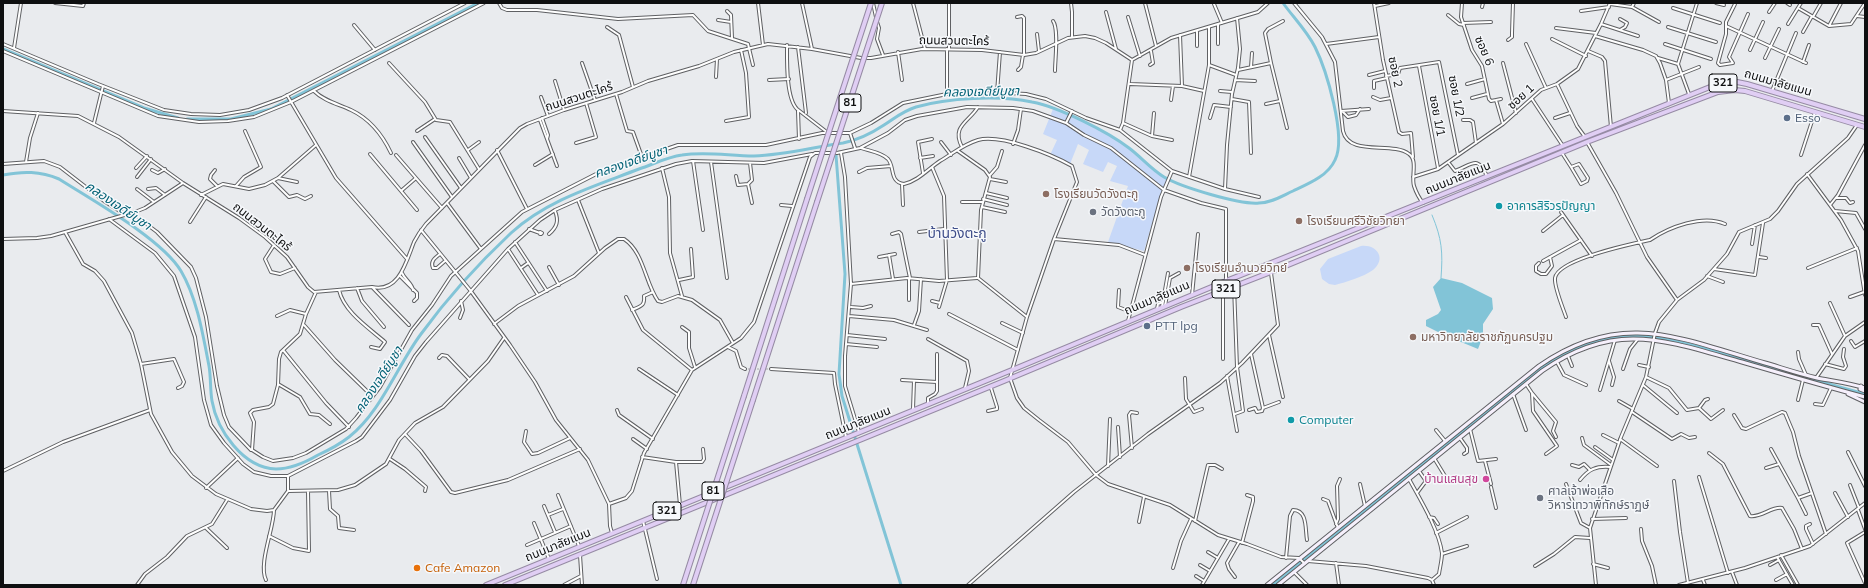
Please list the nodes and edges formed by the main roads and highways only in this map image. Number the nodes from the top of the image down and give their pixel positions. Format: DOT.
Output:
graph roads {
  1 [pos="872,3"];
  2 [pos="882,3"];
  3 [pos="1865,118"];
  4 [pos="1865,126"];
  5 [pos="1585,137"];
  6 [pos="1587,142"];
  7 [pos="486,585"];
  8 [pos="505,585"];
  9 [pos="683,585"];
  10 [pos="693,585"];
  1 -- 9 [label="highway, 81, bridge"];
  2 -- 10 [label="highway, 81, bridge"];
  3 -- 5 [label="highway, ถนนมาลัยแมน / 321"];
  4 -- 6 [label="highway, ถนนมาลัยแมน / 321"];
  5 -- 6 [label="highway"];
  5 -- 7 [label="highway, ถนนมาลัยแมน / 321"];
  6 -- 8 [label="highway, ถนนมาลัยแมน / 321"];
}
